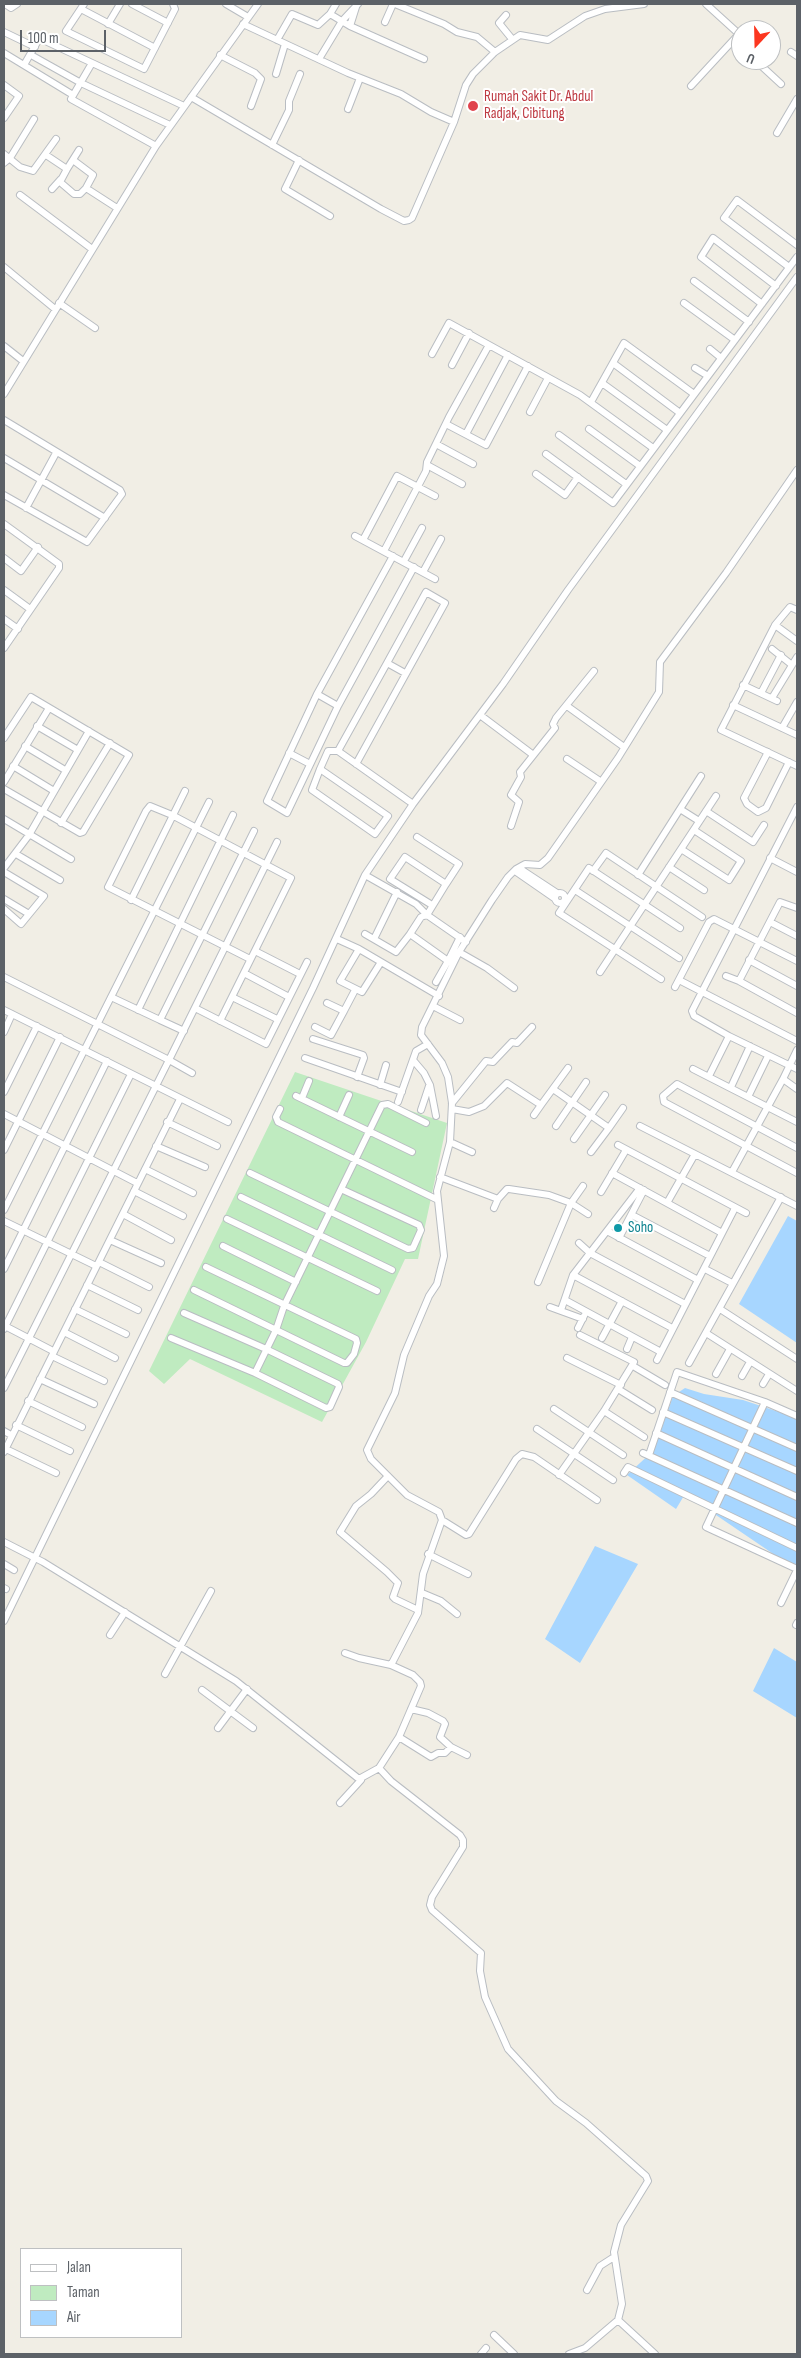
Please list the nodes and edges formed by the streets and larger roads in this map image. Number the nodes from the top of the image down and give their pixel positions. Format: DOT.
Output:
graph roads {
  1 [pos="5,4"];
  2 [pos="17,4"];
  3 [pos="120,4"];
  4 [pos="132,4"];
  5 [pos="173,4"];
  6 [pos="226,4"];
  7 [pos="258,4"];
  8 [pos="336,4"];
  9 [pos="394,4"];
  10 [pos="634,4"];
  11 [pos="644,4"];
  12 [pos="706,4"];
  13 [pos="357,5"];
  14 [pos="82,6"];
  15 [pos="330,14"];
  16 [pos="506,15"];
  17 [pos="248,17"];
  18 [pos="342,21"];
  19 [pos="385,22"];
  20 [pos="168,23"];
  21 [pos="108,24"];
  22 [pos="243,24"];
  23 [pos="731,25"];
  24 [pos="350,26"];
  25 [pos="4,32"];
  26 [pos="512,39"];
  27 [pos="277,40"];
  28 [pos="731,43"];
  29 [pos="285,44"];
  30 [pos="35,47"];
  31 [pos="155,48"];
  32 [pos="495,52"];
  33 [pos="4,53"];
  34 [pos="31,55"];
  35 [pos="220,55"];
  36 [pos="319,59"];
  37 [pos="424,59"];
  38 [pos="92,64"];
  39 [pos="24,65"];
  40 [pos="766,70"];
  41 [pos="276,74"];
  42 [pos="300,74"];
  43 [pos="360,78"];
  44 [pos="80,82"];
  45 [pos="4,84"];
  46 [pos="781,84"];
  47 [pos="691,86"];
  48 [pos="73,95"];
  49 [pos="191,97"];
  50 [pos="797,99"];
  51 [pos="184,106"];
  52 [pos="251,106"];
  53 [pos="348,109"];
  54 [pos="4,118"];
  55 [pos="34,119"];
  56 [pos="454,122"];
  57 [pos="170,125"];
  58 [pos="777,133"];
  59 [pos="56,138"];
  60 [pos="272,145"];
  61 [pos="156,146"];
  62 [pos="79,150"];
  63 [pos="46,154"];
  64 [pos="7,156"];
  65 [pos="73,160"];
  66 [pos="298,160"];
  67 [pos="4,163"];
  68 [pos="67,169"];
  69 [pos="61,179"];
  70 [pos="86,188"];
  71 [pos="52,190"];
  72 [pos="20,195"];
  73 [pos="117,208"];
  74 [pos="330,216"];
  75 [pos="797,245"];
  76 [pos="92,249"];
  77 [pos="797,257"];
  78 [pos="4,267"];
  79 [pos="789,267"];
  80 [pos="797,277"];
  81 [pos="694,281"];
  82 [pos="776,286"];
  83 [pos="59,303"];
  84 [pos="684,303"];
  85 [pos="762,304"];
  86 [pos="55,309"];
  87 [pos="749,322"];
  88 [pos="95,328"];
  89 [pos="469,334"];
  90 [pos="735,340"];
  91 [pos="489,345"];
  92 [pos="4,346"];
  93 [pos="710,349"];
  94 [pos="432,354"];
  95 [pos="508,356"];
  96 [pos="721,358"];
  97 [pos="23,361"];
  98 [pos="613,363"];
  99 [pos="452,365"];
  100 [pos="528,366"];
  101 [pos="695,368"];
  102 [pos="708,376"];
  103 [pos="548,378"];
  104 [pos="602,383"];
  105 [pos="4,394"];
  106 [pos="694,394"];
  107 [pos="591,402"];
  108 [pos="530,412"];
  109 [pos="680,413"];
  110 [pos="4,420"];
  111 [pos="446,424"];
  112 [pos="589,429"];
  113 [pos="666,430"];
  114 [pos="466,434"];
  115 [pos="559,435"];
  116 [pos="436,444"];
  117 [pos="653,448"];
  118 [pos="56,453"];
  119 [pos="546,454"];
  120 [pos="4,458"];
  121 [pos="473,464"];
  122 [pos="426,465"];
  123 [pos="640,466"];
  124 [pos="797,470"];
  125 [pos="536,474"];
  126 [pos="578,478"];
  127 [pos="41,481"];
  128 [pos="462,484"];
  129 [pos="626,484"];
  130 [pos="418,487"];
  131 [pos="4,495"];
  132 [pos="435,496"];
  133 [pos="26,508"];
  134 [pos="105,518"];
  135 [pos="4,524"];
  136 [pos="422,528"];
  137 [pos="355,536"];
  138 [pos="441,539"];
  139 [pos="363,540"];
  140 [pos="38,547"];
  141 [pos="384,551"];
  142 [pos="393,556"];
  143 [pos="4,558"];
  144 [pos="404,562"];
  145 [pos="414,567"];
  146 [pos="424,572"];
  147 [pos="436,579"];
  148 [pos="4,590"];
  149 [pos="30,609"];
  150 [pos="797,610"];
  151 [pos="4,619"];
  152 [pos="775,625"];
  153 [pos="18,629"];
  154 [pos="797,641"];
  155 [pos="4,648"];
  156 [pos="772,649"];
  157 [pos="781,655"];
  158 [pos="797,657"];
  159 [pos="387,663"];
  160 [pos="792,665"];
  161 [pos="594,671"];
  162 [pos="405,674"];
  163 [pos="743,685"];
  164 [pos="761,693"];
  165 [pos="317,694"];
  166 [pos="733,705"];
  167 [pos="338,706"];
  168 [pos="567,706"];
  169 [pos="796,707"];
  170 [pos="49,708"];
  171 [pos="483,717"];
  172 [pos="38,726"];
  173 [pos="782,728"];
  174 [pos="89,731"];
  175 [pos="797,735"];
  176 [pos="4,738"];
  177 [pos="110,743"];
  178 [pos="25,746"];
  179 [pos="624,747"];
  180 [pos="78,750"];
  181 [pos="338,751"];
  182 [pos="768,752"];
  183 [pos="289,753"];
  184 [pos="532,754"];
  185 [pos="567,759"];
  186 [pos="789,762"];
  187 [pos="310,764"];
  188 [pos="356,764"];
  189 [pos="13,766"];
  190 [pos="797,766"];
  191 [pos="320,769"];
  192 [pos="65,770"];
  193 [pos="701,776"];
  194 [pos="600,781"];
  195 [pos="4,782"];
  196 [pos="4,789"];
  197 [pos="185,790"];
  198 [pos="54,791"];
  199 [pos="716,796"];
  200 [pos="209,802"];
  201 [pos="413,804"];
  202 [pos="797,807"];
  203 [pos="680,809"];
  204 [pos="706,811"];
  205 [pos="42,812"];
  206 [pos="172,815"];
  207 [pos="233,815"];
  208 [pos="4,819"];
  209 [pos="699,821"];
  210 [pos="60,823"];
  211 [pos="764,825"];
  212 [pos="511,826"];
  213 [pos="196,828"];
  214 [pos="694,830"];
  215 [pos="254,831"];
  216 [pos="29,835"];
  217 [pos="417,837"];
  218 [pos="222,841"];
  219 [pos="277,842"];
  220 [pos="681,849"];
  221 [pos="243,852"];
  222 [pos="16,854"];
  223 [pos="770,858"];
  224 [pos="72,859"];
  225 [pos="267,865"];
  226 [pos="669,867"];
  227 [pos="4,868"];
  228 [pos="516,869"];
  229 [pos="593,871"];
  230 [pos="4,872"];
  231 [pos="797,872"];
  232 [pos="638,874"];
  233 [pos="365,875"];
  234 [pos="60,880"];
  235 [pos="446,884"];
  236 [pos="656,887"];
  237 [pos="575,890"];
  238 [pos="704,890"];
  239 [pos="397,892"];
  240 [pos="4,899"];
  241 [pos="131,900"];
  242 [pos="564,902"];
  243 [pos="432,905"];
  244 [pos="644,905"];
  245 [pos="797,908"];
  246 [pos="4,909"];
  247 [pos="154,912"];
  248 [pos="29,914"];
  249 [pos="427,915"];
  250 [pos="702,917"];
  251 [pos="770,922"];
  252 [pos="180,925"];
  253 [pos="630,926"];
  254 [pos="680,928"];
  255 [pos="736,928"];
  256 [pos="365,934"];
  257 [pos="410,934"];
  258 [pos="201,935"];
  259 [pos="797,936"];
  260 [pos="337,939"];
  261 [pos="463,939"];
  262 [pos="374,940"];
  263 [pos="759,942"];
  264 [pos="226,947"];
  265 [pos="359,949"];
  266 [pos="615,949"];
  267 [pos="255,951"];
  268 [pos="459,952"];
  269 [pos="678,958"];
  270 [pos="250,959"];
  271 [pos="749,960"];
  272 [pos="797,961"];
  273 [pos="307,962"];
  274 [pos="381,962"];
  275 [pos="451,962"];
  276 [pos="600,972"];
  277 [pos="244,973"];
  278 [pos="300,974"];
  279 [pos="4,976"];
  280 [pos="726,976"];
  281 [pos="661,979"];
  282 [pos="678,980"];
  283 [pos="739,981"];
  284 [pos="436,982"];
  285 [pos="797,986"];
  286 [pos="514,988"];
  287 [pos="675,988"];
  288 [pos="355,990"];
  289 [pos="702,991"];
  290 [pos="439,996"];
  291 [pos="111,997"];
  292 [pos="232,997"];
  293 [pos="289,997"];
  294 [pos="327,1003"];
  295 [pos="433,1006"];
  296 [pos="195,1008"];
  297 [pos="4,1010"];
  298 [pos="138,1010"];
  299 [pos="344,1011"];
  300 [pos="797,1013"];
  301 [pos="12,1014"];
  302 [pos="160,1020"];
  303 [pos="220,1020"];
  304 [pos="277,1020"];
  305 [pos="460,1020"];
  306 [pos="98,1023"];
  307 [pos="37,1026"];
  308 [pos="315,1027"];
  309 [pos="532,1027"];
  310 [pos="184,1031"];
  311 [pos="4,1032"];
  312 [pos="729,1036"];
  313 [pos="60,1038"];
  314 [pos="313,1038"];
  315 [pos="797,1042"];
  316 [pos="428,1044"];
  317 [pos="750,1046"];
  318 [pos="83,1050"];
  319 [pos="797,1050"];
  320 [pos="768,1056"];
  321 [pos="305,1058"];
  322 [pos="169,1060"];
  323 [pos="413,1060"];
  324 [pos="107,1062"];
  325 [pos="386,1066"];
  326 [pos="790,1066"];
  327 [pos="568,1068"];
  328 [pos="693,1069"];
  329 [pos="797,1070"];
  330 [pos="192,1073"];
  331 [pos="131,1074"];
  332 [pos="709,1076"];
  333 [pos="357,1077"];
  334 [pos="783,1079"];
  335 [pos="309,1081"];
  336 [pos="586,1082"];
  337 [pos="380,1085"];
  338 [pos="430,1085"];
  339 [pos="155,1087"];
  340 [pos="731,1087"];
  341 [pos="553,1089"];
  342 [pos="797,1089"];
  343 [pos="4,1092"];
  344 [pos="402,1092"];
  345 [pos="349,1095"];
  346 [pos="606,1095"];
  347 [pos="748,1097"];
  348 [pos="180,1099"];
  349 [pos="398,1102"];
  350 [pos="572,1102"];
  351 [pos="452,1106"];
  352 [pos="541,1106"];
  353 [pos="767,1107"];
  354 [pos="624,1108"];
  355 [pos="280,1109"];
  356 [pos="421,1110"];
  357 [pos="4,1114"];
  358 [pos="534,1115"];
  359 [pos="590,1115"];
  360 [pos="436,1116"];
  361 [pos="339,1117"];
  362 [pos="18,1122"];
  363 [pos="167,1122"];
  364 [pos="228,1122"];
  365 [pos="797,1122"];
  366 [pos="426,1123"];
  367 [pos="556,1126"];
  368 [pos="640,1126"];
  369 [pos="758,1126"];
  370 [pos="609,1128"];
  371 [pos="369,1131"];
  372 [pos="42,1135"];
  373 [pos="574,1139"];
  374 [pos="450,1142"];
  375 [pos="618,1145"];
  376 [pos="65,1146"];
  377 [pos="156,1146"];
  378 [pos="217,1146"];
  379 [pos="746,1146"];
  380 [pos="797,1148"];
  381 [pos="4,1150"];
  382 [pos="626,1150"];
  383 [pos="412,1152"];
  384 [pos="472,1152"];
  385 [pos="591,1152"];
  386 [pos="695,1154"];
  387 [pos="88,1158"];
  388 [pos="355,1160"];
  389 [pos="205,1166"];
  390 [pos="145,1169"];
  391 [pos="114,1171"];
  392 [pos="732,1172"];
  393 [pos="250,1173"];
  394 [pos="612,1173"];
  395 [pos="797,1173"];
  396 [pos="440,1177"];
  397 [pos="680,1179"];
  398 [pos="137,1184"];
  399 [pos="583,1186"];
  400 [pos="341,1189"];
  401 [pos="642,1189"];
  402 [pos="134,1191"];
  403 [pos="601,1192"];
  404 [pos="193,1193"];
  405 [pos="241,1197"];
  406 [pos="781,1197"];
  407 [pos="436,1199"];
  408 [pos="498,1199"];
  409 [pos="571,1203"];
  410 [pos="667,1203"];
  411 [pos="797,1206"];
  412 [pos="494,1208"];
  413 [pos="735,1208"];
  414 [pos="4,1210"];
  415 [pos="330,1212"];
  416 [pos="746,1213"];
  417 [pos="122,1214"];
  418 [pos="588,1214"];
  419 [pos="632,1215"];
  420 [pos="183,1216"];
  421 [pos="226,1219"];
  422 [pos="4,1221"];
  423 [pos="24,1230"];
  424 [pos="607,1231"];
  425 [pos="722,1233"];
  426 [pos="319,1235"];
  427 [pos="619,1238"];
  428 [pos="110,1240"];
  429 [pos="171,1240"];
  430 [pos="46,1242"];
  431 [pos="580,1243"];
  432 [pos="223,1246"];
  433 [pos="590,1253"];
  434 [pos="72,1254"];
  435 [pos="710,1256"];
  436 [pos="307,1259"];
  437 [pos="161,1263"];
  438 [pos="97,1264"];
  439 [pos="206,1267"];
  440 [pos="4,1269"];
  441 [pos="705,1269"];
  442 [pos="392,1270"];
  443 [pos="574,1275"];
  444 [pos="698,1280"];
  445 [pos="296,1282"];
  446 [pos="538,1282"];
  447 [pos="732,1283"];
  448 [pos="87,1285"];
  449 [pos="149,1287"];
  450 [pos="194,1290"];
  451 [pos="377,1291"];
  452 [pos="565,1300"];
  453 [pos="622,1301"];
  454 [pos="685,1304"];
  455 [pos="284,1306"];
  456 [pos="550,1307"];
  457 [pos="76,1309"];
  458 [pos="720,1309"];
  459 [pos="138,1310"];
  460 [pos="561,1310"];
  461 [pos="586,1312"];
  462 [pos="184,1314"];
  463 [pos="583,1319"];
  464 [pos="610,1324"];
  465 [pos="5,1327"];
  466 [pos="672,1328"];
  467 [pos="276,1330"];
  468 [pos="64,1332"];
  469 [pos="706,1333"];
  470 [pos="126,1334"];
  471 [pos="632,1337"];
  472 [pos="29,1338"];
  473 [pos="171,1338"];
  474 [pos="602,1338"];
  475 [pos="266,1349"];
  476 [pos="627,1349"];
  477 [pos="730,1349"];
  478 [pos="661,1352"];
  479 [pos="52,1354"];
  480 [pos="115,1358"];
  481 [pos="568,1358"];
  482 [pos="797,1359"];
  483 [pos="657,1360"];
  484 [pos="750,1362"];
  485 [pos="689,1363"];
  486 [pos="633,1366"];
  487 [pos="255,1373"];
  488 [pos="716,1374"];
  489 [pos="768,1374"];
  490 [pos="742,1376"];
  491 [pos="40,1378"];
  492 [pos="104,1381"];
  493 [pos="763,1384"];
  494 [pos="665,1385"];
  495 [pos="620,1387"];
  496 [pos="4,1388"];
  497 [pos="797,1391"];
  498 [pos="670,1392"];
  499 [pos="28,1401"];
  500 [pos="765,1402"];
  501 [pos="94,1404"];
  502 [pos="554,1409"];
  503 [pos="652,1410"];
  504 [pos="604,1411"];
  505 [pos="663,1412"];
  506 [pos="797,1416"];
  507 [pos="16,1425"];
  508 [pos="82,1427"];
  509 [pos="753,1427"];
  510 [pos="537,1429"];
  511 [pos="4,1431"];
  512 [pos="590,1432"];
  513 [pos="656,1433"];
  514 [pos="11,1435"];
  515 [pos="644,1437"];
  516 [pos="744,1446"];
  517 [pos="797,1448"];
  518 [pos="5,1450"];
  519 [pos="70,1451"];
  520 [pos="574,1453"];
  521 [pos="623,1455"];
  522 [pos="734,1467"];
  523 [pos="797,1471"];
  524 [pos="56,1473"];
  525 [pos="624,1473"];
  526 [pos="560,1475"];
  527 [pos="388,1476"];
  528 [pos="613,1480"];
  529 [pos="724,1489"];
  530 [pos="797,1497"];
  531 [pos="597,1500"];
  532 [pos="714,1508"];
  533 [pos="442,1520"];
  534 [pos="797,1523"];
  535 [pos="4,1542"];
  536 [pos="797,1548"];
  537 [pos="428,1554"];
  538 [pos="35,1558"];
  539 [pos="4,1564"];
  540 [pos="797,1569"];
  541 [pos="14,1570"];
  542 [pos="468,1574"];
  543 [pos="212,1591"];
  544 [pos="422,1593"];
  545 [pos="781,1603"];
  546 [pos="418,1610"];
  547 [pos="124,1612"];
  548 [pos="456,1614"];
  549 [pos="4,1621"];
  550 [pos="110,1635"];
  551 [pos="181,1648"];
  552 [pos="345,1652"];
  553 [pos="391,1665"];
  554 [pos="165,1674"];
  555 [pos="202,1690"];
  556 [pos="247,1690"];
  557 [pos="411,1709"];
  558 [pos="231,1711"];
  559 [pos="218,1728"];
  560 [pos="253,1728"];
  561 [pos="399,1737"];
  562 [pos="451,1747"];
  563 [pos="467,1755"];
  564 [pos="379,1768"];
  565 [pos="361,1780"];
  566 [pos="340,1803"];
  567 [pos="614,2257"];
  568 [pos="587,2290"];
  569 [pos="618,2320"];
  570 [pos="494,2335"];
  571 [pos="486,2348"];
  572 [pos="585,2348"];
  573 [pos="481,2354"];
  574 [pos="514,2354"];
  575 [pos="569,2354"];
  576 [pos="590,2354"];
  577 [pos="655,2354"];
  1 -- 2 [label="street"];
  3 -- 21 [label="street"];
  4 -- 20 [label="street"];
  5 -- 20 [label="street"];
  6 -- 17 [label="street"];
  7 -- 17 [label="street"];
  8 -- 15 [label="street"];
  9 -- 19 [label="street"];
  9 -- 32 [label="street"];
  10 -- 11 [label="street"];
  10 -- 26 [label="street"];
  12 -- 23 [label="street"];
  13 -- 18 [label="street"];
  13 -- 24 [label="street"];
  14 -- 21 [label="street"];
  14 -- 31 [label="street"];
  15 -- 18 [label="street"];
  15 -- 27 [label="street"];
  16 -- 26 [label="street"];
  17 -- 22 [label="street"];
  18 -- 24 [label="street"];
  18 -- 36 [label="street"];
  20 -- 31 [label="street"];
  21 -- 31 [label="street"];
  22 -- 27 [label="street"];
  22 -- 35 [label="street"];
  24 -- 37 [label="street"];
  25 -- 30 [label="street"];
  26 -- 32 [label="street"];
  27 -- 29 [label="street"];
  28 -- 47 [label="street"];
  29 -- 36 [label="street"];
  29 -- 41 [label="street"];
  30 -- 34 [label="street"];
  30 -- 38 [label="street"];
  32 -- 56 [label="street"];
  33 -- 39 [label="street"];
  34 -- 39 [label="street"];
  34 -- 44 [label="street"];
  35 -- 49 [label="street"];
  35 -- 52 [label="street"];
  36 -- 43 [label="street"];
  38 -- 44 [label="street"];
  38 -- 51 [label="street"];
  39 -- 48 [label="street"];
  40 -- 46 [label="street"];
  42 -- 60 [label="street"];
  43 -- 53 [label="street"];
  43 -- 56 [label="street"];
  44 -- 48 [label="street"];
  44 -- 57 [label="street"];
  45 -- 54 [label="street"];
  48 -- 61 [label="street"];
  49 -- 51 [label="street"];
  49 -- 60 [label="street"];
  50 -- 58 [label="street"];
  51 -- 57 [label="street"];
  55 -- 64 [label="street"];
  56 -- 66 [label="street"];
  57 -- 61 [label="street"];
  59 -- 63 [label="street"];
  60 -- 66 [label="street"];
  61 -- 73 [label="street"];
  62 -- 65 [label="street"];
  63 -- 64 [label="street"];
  63 -- 68 [label="street"];
  64 -- 67 [label="street"];
  65 -- 68 [label="street"];
  65 -- 70 [label="street"];
  66 -- 74 [label="street"];
  68 -- 69 [label="street"];
  69 -- 70 [label="street"];
  69 -- 71 [label="street"];
  70 -- 73 [label="street"];
  72 -- 76 [label="street"];
  73 -- 76 [label="street"];
  75 -- 79 [label="street"];
  76 -- 83 [label="street"];
  77 -- 79 [label="street"];
  78 -- 86 [label="street"];
  79 -- 82 [label="street"];
  80 -- 171 [label="street"];
  81 -- 87 [label="street"];
  82 -- 85 [label="street"];
  82 -- 85 [label="street"];
  83 -- 86 [label="street"];
  83 -- 88 [label="street"];
  84 -- 90 [label="street"];
  85 -- 87 [label="street"];
  86 -- 97 [label="street"];
  87 -- 90 [label="street"];
  89 -- 91 [label="street"];
  89 -- 94 [label="street"];
  89 -- 99 [label="street"];
  90 -- 96 [label="street"];
  91 -- 95 [label="street"];
  91 -- 111 [label="street"];
  92 -- 97 [label="street"];
  93 -- 96 [label="street"];
  95 -- 100 [label="street"];
  95 -- 114 [label="street"];
  96 -- 102 [label="street"];
  97 -- 105 [label="street"];
  98 -- 104 [label="street"];
  98 -- 106 [label="street"];
  98 -- 109 [label="street"];
  100 -- 103 [label="street"];
  100 -- 114 [label="street"];
  101 -- 102 [label="street"];
  102 -- 106 [label="street"];
  103 -- 107 [label="street"];
  103 -- 108 [label="street"];
  104 -- 107 [label="street"];
  104 -- 113 [label="street"];
  106 -- 109 [label="street"];
  107 -- 117 [label="street"];
  109 -- 113 [label="street"];
  110 -- 118 [label="street"];
  111 -- 114 [label="street"];
  111 -- 116 [label="street"];
  112 -- 123 [label="street"];
  113 -- 117 [label="street"];
  115 -- 129 [label="street"];
  116 -- 121 [label="street"];
  116 -- 122 [label="street"];
  117 -- 123 [label="street"];
  118 -- 127 [label="street"];
  118 -- 134 [label="street"];
  119 -- 126 [label="street"];
  120 -- 127 [label="street"];
  122 -- 128 [label="street"];
  122 -- 130 [label="street"];
  123 -- 129 [label="street"];
  124 -- 179 [label="street"];
  125 -- 126 [label="street"];
  126 -- 129 [label="street"];
  127 -- 133 [label="street"];
  127 -- 134 [label="street"];
  130 -- 132 [label="street"];
  130 -- 139 [label="street"];
  130 -- 141 [label="street"];
  131 -- 133 [label="street"];
  133 -- 134 [label="street"];
  135 -- 140 [label="street"];
  136 -- 144 [label="street"];
  137 -- 139 [label="street"];
  138 -- 146 [label="street"];
  139 -- 141 [label="street"];
  140 -- 143 [label="street"];
  140 -- 149 [label="street"];
  141 -- 142 [label="street"];
  142 -- 144 [label="street"];
  142 -- 165 [label="street"];
  144 -- 145 [label="street"];
  145 -- 146 [label="street"];
  145 -- 167 [label="street"];
  146 -- 147 [label="street"];
  148 -- 149 [label="street"];
  149 -- 153 [label="street"];
  150 -- 152 [label="street"];
  151 -- 153 [label="street"];
  152 -- 154 [label="street"];
  152 -- 163 [label="street"];
  153 -- 155 [label="street"];
  156 -- 157 [label="street"];
  157 -- 160 [label="street"];
  157 -- 164 [label="street"];
  158 -- 160 [label="street"];
  159 -- 162 [label="street"];
  159 -- 162 [label="street"];
  159 -- 181 [label="street"];
  160 -- 164 [label="street"];
  161 -- 168 [label="street"];
  162 -- 188 [label="street"];
  163 -- 164 [label="street"];
  163 -- 166 [label="street"];
  165 -- 167 [label="street"];
  165 -- 183 [label="street"];
  166 -- 173 [label="street"];
  166 -- 182 [label="street"];
  167 -- 187 [label="street"];
  168 -- 179 [label="street"];
  168 -- 184 [label="street"];
  169 -- 173 [label="street"];
  170 -- 172 [label="street"];
  170 -- 174 [label="street"];
  170 -- 176 [label="street"];
  171 -- 184 [label="street"];
  171 -- 201 [label="street"];
  172 -- 178 [label="street"];
  172 -- 180 [label="street"];
  173 -- 175 [label="street"];
  174 -- 177 [label="street"];
  174 -- 180 [label="street"];
  177 -- 210 [label="street"];
  177 -- 210 [label="street"];
  178 -- 189 [label="street"];
  178 -- 192 [label="street"];
  179 -- 194 [label="street"];
  180 -- 192 [label="street"];
  181 -- 188 [label="street"];
  181 -- 191 [label="street"];
  182 -- 186 [label="street"];
  182 -- 186 [label="street"];
  183 -- 187 [label="street"];
  183 -- 187 [label="street"];
  184 -- 212 [label="street"];
  185 -- 194 [label="street"];
  186 -- 190 [label="street"];
  188 -- 201 [label="street"];
  189 -- 195 [label="street"];
  189 -- 198 [label="street"];
  191 -- 191 [label="street"];
  192 -- 198 [label="street"];
  193 -- 203 [label="street"];
  194 -- 228 [label="street"];
  196 -- 205 [label="street"];
  197 -- 206 [label="street"];
  198 -- 205 [label="street"];
  199 -- 204 [label="street"];
  200 -- 213 [label="street"];
  201 -- 233 [label="street"];
  202 -- 223 [label="street"];
  203 -- 209 [label="street"];
  203 -- 232 [label="street"];
  204 -- 209 [label="street"];
  204 -- 211 [label="street"];
  205 -- 210 [label="street"];
  205 -- 216 [label="street"];
  206 -- 213 [label="street"];
  206 -- 241 [label="street"];
  206 -- 241 [label="street"];
  207 -- 218 [label="street"];
  208 -- 216 [label="street"];
  209 -- 214 [label="street"];
  213 -- 218 [label="street"];
  213 -- 247 [label="street"];
  214 -- 220 [label="street"];
  214 -- 220 [label="street"];
  215 -- 221 [label="street"];
  216 -- 222 [label="street"];
  216 -- 224 [label="street"];
  217 -- 235 [label="street"];
  218 -- 221 [label="street"];
  218 -- 252 [label="street"];
  219 -- 225 [label="street"];
  220 -- 226 [label="street"];
  221 -- 225 [label="street"];
  221 -- 258 [label="street"];
  222 -- 227 [label="street"];
  222 -- 234 [label="street"];
  223 -- 231 [label="street"];
  223 -- 255 [label="street"];
  225 -- 264 [label="street"];
  225 -- 267 [label="street"];
  226 -- 236 [label="street"];
  226 -- 238 [label="street"];
  228 -- 242 [label="street"];
  228 -- 261 [label="street"];
  229 -- 232 [label="street"];
  229 -- 237 [label="street"];
  229 -- 244 [label="street"];
  230 -- 248 [label="street"];
  232 -- 236 [label="street"];
  233 -- 239 [label="street"];
  233 -- 260 [label="street"];
  235 -- 243 [label="street"];
  235 -- 243 [label="street"];
  236 -- 244 [label="street"];
  236 -- 250 [label="street"];
  237 -- 242 [label="street"];
  237 -- 253 [label="street"];
  239 -- 249 [label="street"];
  239 -- 262 [label="street"];
  240 -- 248 [label="street"];
  241 -- 247 [label="street"];
  242 -- 266 [label="street"];
  243 -- 249 [label="street"];
  244 -- 253 [label="street"];
  244 -- 254 [label="street"];
  245 -- 251 [label="street"];
  246 -- 248 [label="street"];
  247 -- 252 [label="street"];
  247 -- 291 [label="street"];
  249 -- 257 [label="street"];
  249 -- 261 [label="street"];
  251 -- 259 [label="street"];
  251 -- 263 [label="street"];
  252 -- 258 [label="street"];
  252 -- 298 [label="street"];
  253 -- 266 [label="street"];
  253 -- 269 [label="street"];
  255 -- 263 [label="street"];
  255 -- 282 [label="street"];
  255 -- 289 [label="street"];
  256 -- 262 [label="street"];
  257 -- 262 [label="street"];
  257 -- 275 [label="street"];
  258 -- 264 [label="street"];
  258 -- 302 [label="street"];
  260 -- 265 [label="street"];
  260 -- 538 [label="street"];
  261 -- 268 [label="street"];
  261 -- 275 [label="street"];
  263 -- 271 [label="street"];
  263 -- 272 [label="street"];
  264 -- 270 [label="street"];
  264 -- 296 [label="street"];
  265 -- 274 [label="street"];
  265 -- 288 [label="street"];
  266 -- 276 [label="street"];
  266 -- 281 [label="street"];
  267 -- 270 [label="street"];
  267 -- 278 [label="street"];
  268 -- 275 [label="street"];
  268 -- 286 [label="street"];
  270 -- 277 [label="street"];
  271 -- 283 [label="street"];
  271 -- 285 [label="street"];
  273 -- 278 [label="street"];
  274 -- 288 [label="street"];
  274 -- 290 [label="street"];
  275 -- 284 [label="street"];
  275 -- 290 [label="street"];
  277 -- 292 [label="street"];
  277 -- 293 [label="street"];
  278 -- 293 [label="street"];
  279 -- 306 [label="street"];
  280 -- 283 [label="street"];
  282 -- 287 [label="street"];
  282 -- 289 [label="street"];
  283 -- 300 [label="street"];
  288 -- 299 [label="street"];
  289 -- 312 [label="street"];
  289 -- 315 [label="street"];
  290 -- 295 [label="street"];
  291 -- 298 [label="street"];
  291 -- 306 [label="street"];
  292 -- 303 [label="street"];
  292 -- 304 [label="street"];
  293 -- 304 [label="street"];
  294 -- 299 [label="street"];
  295 -- 305 [label="street"];
  295 -- 316 [label="street"];
  296 -- 303 [label="street"];
  296 -- 310 [label="street"];
  297 -- 301 [label="street"];
  298 -- 302 [label="street"];
  299 -- 308 [label="street"];
  301 -- 307 [label="street"];
  301 -- 311 [label="street"];
  302 -- 310 [label="street"];
  303 -- 304 [label="street"];
  306 -- 318 [label="street"];
  306 -- 322 [label="street"];
  307 -- 313 [label="street"];
  307 -- 343 [label="street"];
  309 -- 351 [label="street"];
  310 -- 322 [label="street"];
  312 -- 317 [label="street"];
  312 -- 332 [label="street"];
  313 -- 318 [label="street"];
  313 -- 362 [label="street"];
  314 -- 333 [label="street"];
  316 -- 323 [label="street"];
  316 -- 351 [label="street"];
  317 -- 320 [label="street"];
  317 -- 340 [label="street"];
  318 -- 324 [label="street"];
  318 -- 372 [label="street"];
  319 -- 326 [label="street"];
  320 -- 326 [label="street"];
  320 -- 347 [label="street"];
  321 -- 333 [label="street"];
  322 -- 330 [label="street"];
  322 -- 339 [label="street"];
  323 -- 338 [label="street"];
  323 -- 344 [label="street"];
  324 -- 331 [label="street"];
  324 -- 376 [label="street"];
  325 -- 337 [label="street"];
  326 -- 329 [label="street"];
  326 -- 334 [label="street"];
  327 -- 341 [label="street"];
  328 -- 332 [label="street"];
  331 -- 339 [label="street"];
  331 -- 387 [label="street"];
  332 -- 340 [label="street"];
  333 -- 337 [label="street"];
  334 -- 342 [label="street"];
  334 -- 353 [label="street"];
  335 -- 361 [label="street"];
  336 -- 350 [label="street"];
  337 -- 344 [label="street"];
  338 -- 356 [label="street"];
  338 -- 360 [label="street"];
  339 -- 348 [label="street"];
  339 -- 391 [label="street"];
  340 -- 347 [label="street"];
  341 -- 350 [label="street"];
  341 -- 352 [label="street"];
  344 -- 349 [label="street"];
  345 -- 361 [label="street"];
  346 -- 359 [label="street"];
  347 -- 353 [label="street"];
  348 -- 363 [label="street"];
  348 -- 364 [label="street"];
  350 -- 359 [label="street"];
  350 -- 367 [label="street"];
  351 -- 352 [label="street"];
  351 -- 374 [label="street"];
  352 -- 358 [label="street"];
  353 -- 365 [label="street"];
  353 -- 369 [label="street"];
  354 -- 370 [label="street"];
  355 -- 388 [label="street"];
  357 -- 362 [label="street"];
  359 -- 370 [label="street"];
  359 -- 373 [label="street"];
  361 -- 371 [label="street"];
  362 -- 372 [label="street"];
  362 -- 381 [label="street"];
  363 -- 377 [label="street"];
  363 -- 378 [label="street"];
  366 -- 371 [label="street"];
  368 -- 386 [label="street"];
  369 -- 379 [label="street"];
  369 -- 379 [label="street"];
  369 -- 380 [label="street"];
  370 -- 385 [label="street"];
  371 -- 383 [label="street"];
  371 -- 388 [label="street"];
  372 -- 376 [label="street"];
  372 -- 414 [label="street"];
  374 -- 384 [label="street"];
  374 -- 396 [label="street"];
  375 -- 382 [label="street"];
  376 -- 387 [label="street"];
  376 -- 423 [label="street"];
  377 -- 389 [label="street"];
  377 -- 390 [label="street"];
  379 -- 392 [label="street"];
  379 -- 395 [label="street"];
  382 -- 394 [label="street"];
  382 -- 397 [label="street"];
  386 -- 392 [label="street"];
  386 -- 397 [label="street"];
  387 -- 391 [label="street"];
  387 -- 430 [label="street"];
  388 -- 400 [label="street"];
  388 -- 407 [label="street"];
  390 -- 398 [label="street"];
  390 -- 404 [label="street"];
  391 -- 398 [label="street"];
  391 -- 434 [label="street"];
  392 -- 406 [label="street"];
  393 -- 415 [label="street"];
  394 -- 401 [label="street"];
  394 -- 403 [label="street"];
  396 -- 407 [label="street"];
  396 -- 408 [label="street"];
  397 -- 410 [label="street"];
  397 -- 413 [label="street"];
  398 -- 402 [label="street"];
  399 -- 409 [label="street"];
  400 -- 415 [label="street"];
  400 -- 415 [label="street"];
  401 -- 410 [label="street"];
  401 -- 419 [label="street"];
  401 -- 424 [label="street"];
  402 -- 417 [label="street"];
  402 -- 420 [label="street"];
  405 -- 426 [label="street"];
  406 -- 411 [label="street"];
  406 -- 447 [label="street"];
  407 -- 527 [label="street"];
  408 -- 409 [label="street"];
  408 -- 412 [label="street"];
  409 -- 418 [label="street"];
  409 -- 446 [label="street"];
  410 -- 425 [label="street"];
  413 -- 416 [label="street"];
  413 -- 425 [label="street"];
  415 -- 426 [label="street"];
  417 -- 428 [label="street"];
  417 -- 429 [label="street"];
  419 -- 427 [label="street"];
  419 -- 435 [label="street"];
  421 -- 436 [label="street"];
  422 -- 423 [label="street"];
  423 -- 430 [label="street"];
  423 -- 440 [label="street"];
  424 -- 427 [label="street"];
  424 -- 433 [label="street"];
  425 -- 435 [label="street"];
  426 -- 436 [label="street"];
  426 -- 442 [label="street"];
  427 -- 444 [label="street"];
  428 -- 437 [label="street"];
  428 -- 438 [label="street"];
  430 -- 434 [label="street"];
  430 -- 465 [label="street"];
  431 -- 433 [label="street"];
  432 -- 445 [label="street"];
  433 -- 443 [label="street"];
  433 -- 454 [label="street"];
  434 -- 438 [label="street"];
  434 -- 472 [label="street"];
  435 -- 441 [label="street"];
  436 -- 445 [label="street"];
  436 -- 451 [label="street"];
  438 -- 448 [label="street"];
  438 -- 449 [label="street"];
  439 -- 455 [label="street"];
  441 -- 444 [label="street"];
  441 -- 447 [label="street"];
  443 -- 452 [label="street"];
  443 -- 453 [label="street"];
  444 -- 454 [label="street"];
  445 -- 455 [label="street"];
  447 -- 458 [label="street"];
  448 -- 457 [label="street"];
  448 -- 459 [label="street"];
  450 -- 467 [label="street"];
  452 -- 460 [label="street"];
  452 -- 461 [label="street"];
  453 -- 464 [label="street"];
  453 -- 466 [label="street"];
  454 -- 466 [label="street"];
  455 -- 467 [label="street"];
  455 -- 467 [label="street"];
  456 -- 460 [label="street"];
  457 -- 468 [label="street"];
  457 -- 470 [label="street"];
  458 -- 469 [label="street"];
  458 -- 482 [label="street"];
  460 -- 463 [label="street"];
  461 -- 463 [label="street"];
  461 -- 464 [label="street"];
  462 -- 475 [label="street"];
  463 -- 486 [label="street"];
  464 -- 471 [label="street"];
  464 -- 474 [label="street"];
  465 -- 472 [label="street"];
  466 -- 478 [label="street"];
  467 -- 475 [label="street"];
  468 -- 479 [label="street"];
  468 -- 480 [label="street"];
  469 -- 477 [label="street"];
  469 -- 485 [label="street"];
  471 -- 476 [label="street"];
  471 -- 478 [label="street"];
  472 -- 479 [label="street"];
  472 -- 496 [label="street"];
  473 -- 487 [label="street"];
  475 -- 487 [label="street"];
  475 -- 487 [label="street"];
  477 -- 484 [label="street"];
  477 -- 488 [label="street"];
  478 -- 483 [label="street"];
  479 -- 491 [label="street"];
  479 -- 492 [label="street"];
  481 -- 495 [label="street"];
  484 -- 489 [label="street"];
  484 -- 490 [label="street"];
  486 -- 494 [label="street"];
  486 -- 495 [label="street"];
  489 -- 493 [label="street"];
  489 -- 497 [label="street"];
  491 -- 499 [label="street"];
  491 -- 501 [label="street"];
  495 -- 503 [label="street"];
  495 -- 504 [label="street"];
  498 -- 500 [label="street"];
  498 -- 505 [label="street"];
  498 -- 509 [label="street"];
  499 -- 507 [label="street"];
  499 -- 508 [label="street"];
  500 -- 506 [label="street"];
  500 -- 509 [label="street"];
  502 -- 512 [label="street"];
  504 -- 512 [label="street"];
  504 -- 515 [label="street"];
  505 -- 513 [label="street"];
  505 -- 516 [label="street"];
  507 -- 514 [label="street"];
  507 -- 519 [label="street"];
  509 -- 516 [label="street"];
  509 -- 517 [label="street"];
  510 -- 520 [label="street"];
  511 -- 514 [label="street"];
  512 -- 520 [label="street"];
  512 -- 521 [label="street"];
  513 -- 522 [label="street"];
  513 -- 529 [label="street"];
  514 -- 518 [label="street"];
  516 -- 522 [label="street"];
  516 -- 523 [label="street"];
  518 -- 524 [label="street"];
  520 -- 526 [label="street"];
  520 -- 528 [label="street"];
  522 -- 529 [label="street"];
  522 -- 530 [label="street"];
  525 -- 532 [label="street"];
  526 -- 531 [label="street"];
  526 -- 533 [label="street"];
  527 -- 533 [label="street"];
  527 -- 546 [label="street"];
  529 -- 532 [label="street"];
  529 -- 534 [label="street"];
  532 -- 536 [label="street"];
  532 -- 540 [label="street"];
  533 -- 537 [label="street"];
  535 -- 538 [label="street"];
  537 -- 542 [label="street"];
  537 -- 544 [label="street"];
  538 -- 547 [label="street"];
  538 -- 549 [label="street"];
  539 -- 541 [label="street"];
  540 -- 545 [label="street"];
  543 -- 551 [label="street"];
  544 -- 546 [label="street"];
  544 -- 548 [label="street"];
  546 -- 553 [label="street"];
  547 -- 550 [label="street"];
  547 -- 551 [label="street"];
  551 -- 554 [label="street"];
  551 -- 556 [label="street"];
  552 -- 553 [label="street"];
  553 -- 557 [label="street"];
  555 -- 558 [label="street"];
  556 -- 558 [label="street"];
  556 -- 565 [label="street"];
  557 -- 561 [label="street"];
  557 -- 562 [label="street"];
  558 -- 559 [label="street"];
  558 -- 560 [label="street"];
  561 -- 562 [label="street"];
  561 -- 564 [label="street"];
  562 -- 563 [label="street"];
  564 -- 565 [label="street"];
  564 -- 567 [label="street"];
  565 -- 566 [label="street"];
  567 -- 568 [label="street"];
  567 -- 569 [label="street"];
  569 -- 572 [label="street"];
  569 -- 577 [label="street"];
  570 -- 574 [label="street"];
  571 -- 573 [label="street"];
  572 -- 575 [label="street"];
  572 -- 576 [label="street"];
}
